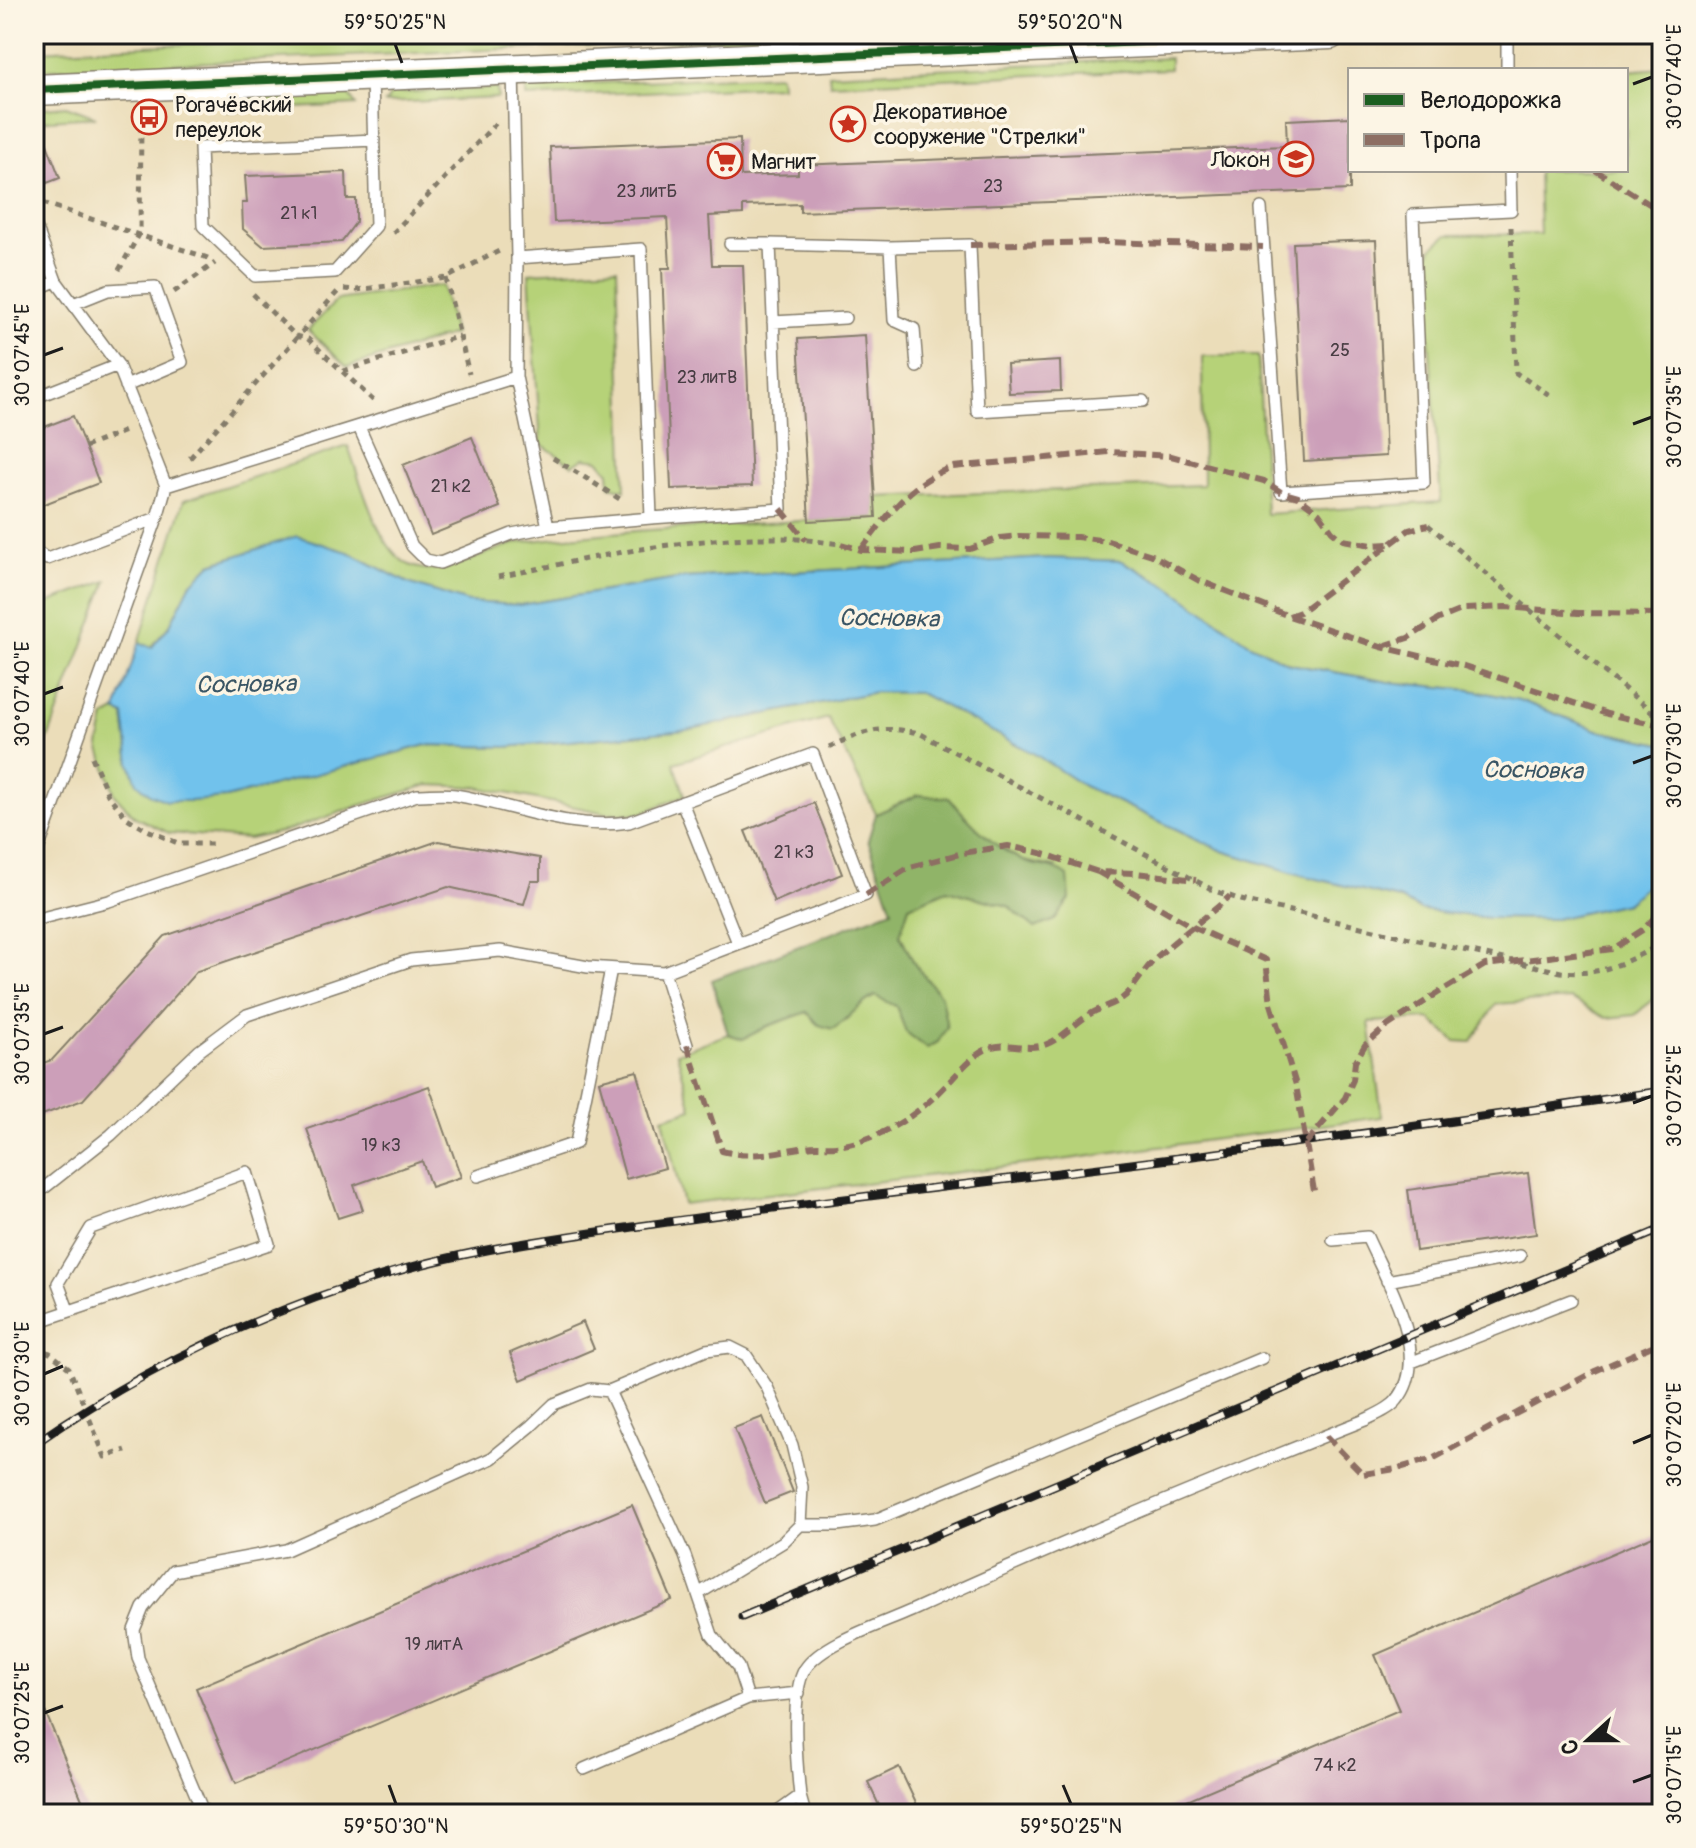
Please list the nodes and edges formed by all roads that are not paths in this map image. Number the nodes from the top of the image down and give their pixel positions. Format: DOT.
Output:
graph roads {
  1 [pos="1330,34"];
  2 [pos="1507,34"];
  3 [pos="1151,38"];
  4 [pos="842,44"];
  5 [pos="513,68"];
  6 [pos="1507,68"];
  7 [pos="372,74"];
  8 [pos="34,90"];
  9 [pos="374,140"];
  10 [pos="1510,172"];
  11 [pos="1261,208"];
  12 [pos="34,221"];
  13 [pos="730,244"];
  14 [pos="770,244"];
  15 [pos="890,247"];
  16 [pos="517,258"];
  17 [pos="56,281"];
  18 [pos="34,290"];
  19 [pos="73,304"];
  20 [pos="845,318"];
  21 [pos="773,322"];
  22 [pos="118,365"];
  23 [pos="917,367"];
  24 [pos="516,377"];
  25 [pos="126,386"];
  26 [pos="34,398"];
  27 [pos="1143,401"];
  28 [pos="359,427"];
  29 [pos="166,486"];
  30 [pos="157,518"];
  31 [pos="651,518"];
  32 [pos="548,527"];
  33 [pos="34,550"];
  34 [pos="682,802"];
  35 [pos="34,861"];
  36 [pos="34,920"];
  37 [pos="738,943"];
  38 [pos="611,969"];
  39 [pos="664,972"];
  40 [pos="687,1045"];
  41 [pos="478,1176"];
  42 [pos="34,1196"];
  43 [pos="1333,1240"];
  44 [pos="1520,1256"];
  45 [pos="1387,1281"];
  46 [pos="1571,1300"];
  47 [pos="68,1310"];
  48 [pos="34,1323"];
  49 [pos="1262,1358"];
  50 [pos="1412,1362"];
  51 [pos="609,1391"];
  52 [pos="800,1525"];
  53 [pos="698,1594"];
  54 [pos="799,1693"];
  55 [pos="748,1698"];
  56 [pos="584,1769"];
  57 [pos="800,1796"];
  58 [pos="204,1814"];
  59 [pos="775,1814"];
  60 [pos="805,1814"];
  1 -- 3 [label="street"];
  2 -- 6 [label="lane"];
  3 -- 4 [label="street"];
  4 -- 5 [label="street"];
  5 -- 7 [label="street"];
  5 -- 16 [label="lane"];
  7 -- 8 [label="street"];
  7 -- 9 [label="lane"];
  9 -- 9 [label="lane"];
  10 -- 11 [label="lane"];
  12 -- 17 [label="lane"];
  13 -- 14 [label="lane"];
  14 -- 15 [label="lane"];
  14 -- 21 [label="lane"];
  15 -- 23 [label="lane"];
  15 -- 27 [label="lane"];
  16 -- 24 [label="lane"];
  16 -- 31 [label="lane"];
  17 -- 18 [label="lane"];
  17 -- 19 [label="lane"];
  19 -- 22 [label="lane"];
  19 -- 25 [label="lane"];
  20 -- 21 [label="lane"];
  21 -- 31 [label="lane"];
  22 -- 25 [label="lane"];
  22 -- 26 [label="lane"];
  24 -- 28 [label="lane"];
  24 -- 32 [label="lane"];
  25 -- 29 [label="lane"];
  28 -- 29 [label="lane"];
  28 -- 32 [label="lane"];
  29 -- 30 [label="lane"];
  30 -- 33 [label="lane"];
  30 -- 35 [label="lane"];
  31 -- 32 [label="lane"];
  34 -- 36 [label="lane"];
  34 -- 37 [label="lane"];
  34 -- 37 [label="lane"];
  37 -- 39 [label="lane"];
  38 -- 39 [label="lane"];
  38 -- 41 [label="lane"];
  38 -- 42 [label="lane"];
  39 -- 40 [label="lane"];
  43 -- 45 [label="lane"];
  44 -- 45 [label="lane"];
  45 -- 50 [label="lane"];
  46 -- 50 [label="lane"];
  47 -- 47 [label="lane"];
  47 -- 48 [label="lane"];
  49 -- 52 [label="lane"];
  50 -- 54 [label="lane"];
  51 -- 52 [label="lane"];
  51 -- 53 [label="lane"];
  51 -- 58 [label="lane"];
  52 -- 53 [label="lane"];
  53 -- 55 [label="lane"];
  54 -- 55 [label="lane"];
  54 -- 57 [label="lane"];
  55 -- 56 [label="lane"];
  57 -- 59 [label="lane"];
  57 -- 60 [label="lane"];
}
